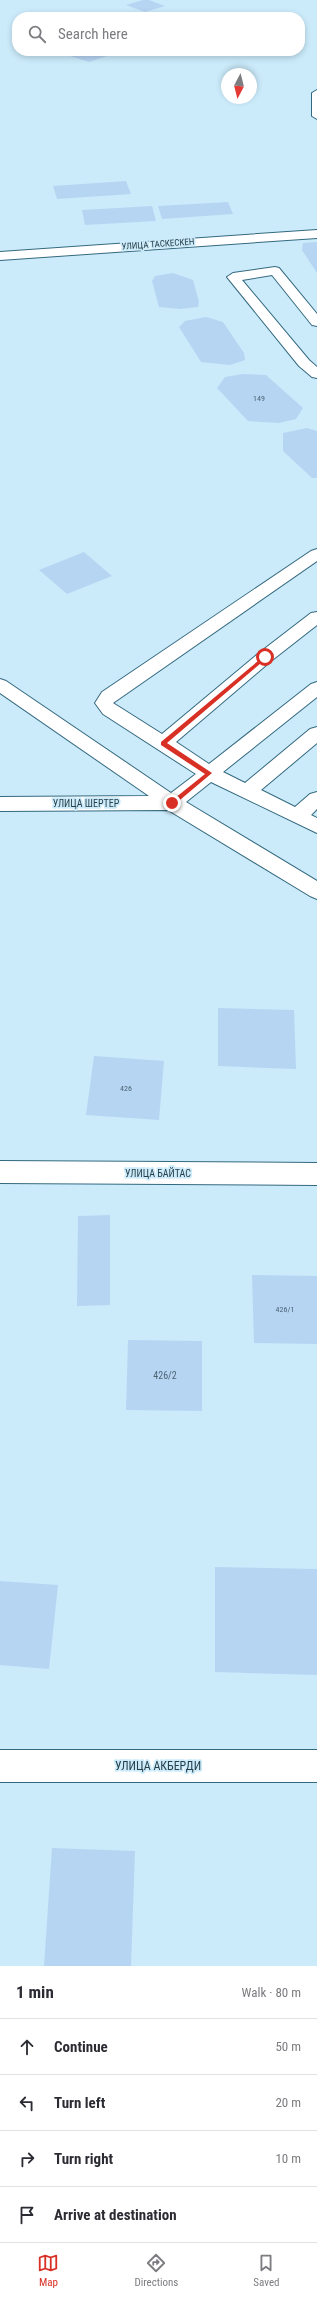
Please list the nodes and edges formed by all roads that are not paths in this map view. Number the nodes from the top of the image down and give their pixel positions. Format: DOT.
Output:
graph roads {
  1 [pos="317,93"];
  2 [pos="317,116"];
  3 [pos="317,234"];
  4 [pos="257,239"];
  5 [pos="0,256"];
  6 [pos="275,271"];
  7 [pos="317,322"];
  8 [pos="311,362"];
  9 [pos="317,374"];
  10 [pos="317,554"];
  11 [pos="317,617"];
  12 [pos="0,685"];
  13 [pos="317,688"];
  14 [pos="317,733"];
  15 [pos="163,743"];
  16 [pos="209,773"];
  17 [pos="247,792"];
  18 [pos="317,799"];
  19 [pos="172,803"];
  20 [pos="0,804"];
  21 [pos="296,816"];
  22 [pos="317,826"];
  23 [pos="317,891"];
  24 [pos="0,1172"];
  25 [pos="317,1174"];
  26 [pos="0,1766"];
  27 [pos="317,1766"];
  1 -- 2 [label="street"];
  3 -- 4 [label="street, УЛИЦА ТАСКЕСКЕН"];
  4 -- 5 [label="street, УЛИЦА ТАСКЕСКЕН"];
  4 -- 6 [label="street"];
  6 -- 7 [label="street"];
  6 -- 8 [label="street"];
  8 -- 9 [label="street"];
  10 -- 15 [label="street"];
  11 -- 15 [label="street"];
  12 -- 19 [label="street"];
  13 -- 16 [label="street"];
  14 -- 17 [label="street"];
  15 -- 16 [label="street"];
  16 -- 17 [label="street"];
  16 -- 19 [label="street"];
  17 -- 21 [label="street"];
  18 -- 21 [label="street"];
  19 -- 20 [label="street, УЛИЦА ШЕРТЕР"];
  19 -- 23 [label="street"];
  21 -- 22 [label="street"];
  24 -- 25 [label="street, УЛИЦА БАЙТАС"];
  26 -- 27 [label="street, УЛИЦА АКБЕРДИ"];
}
